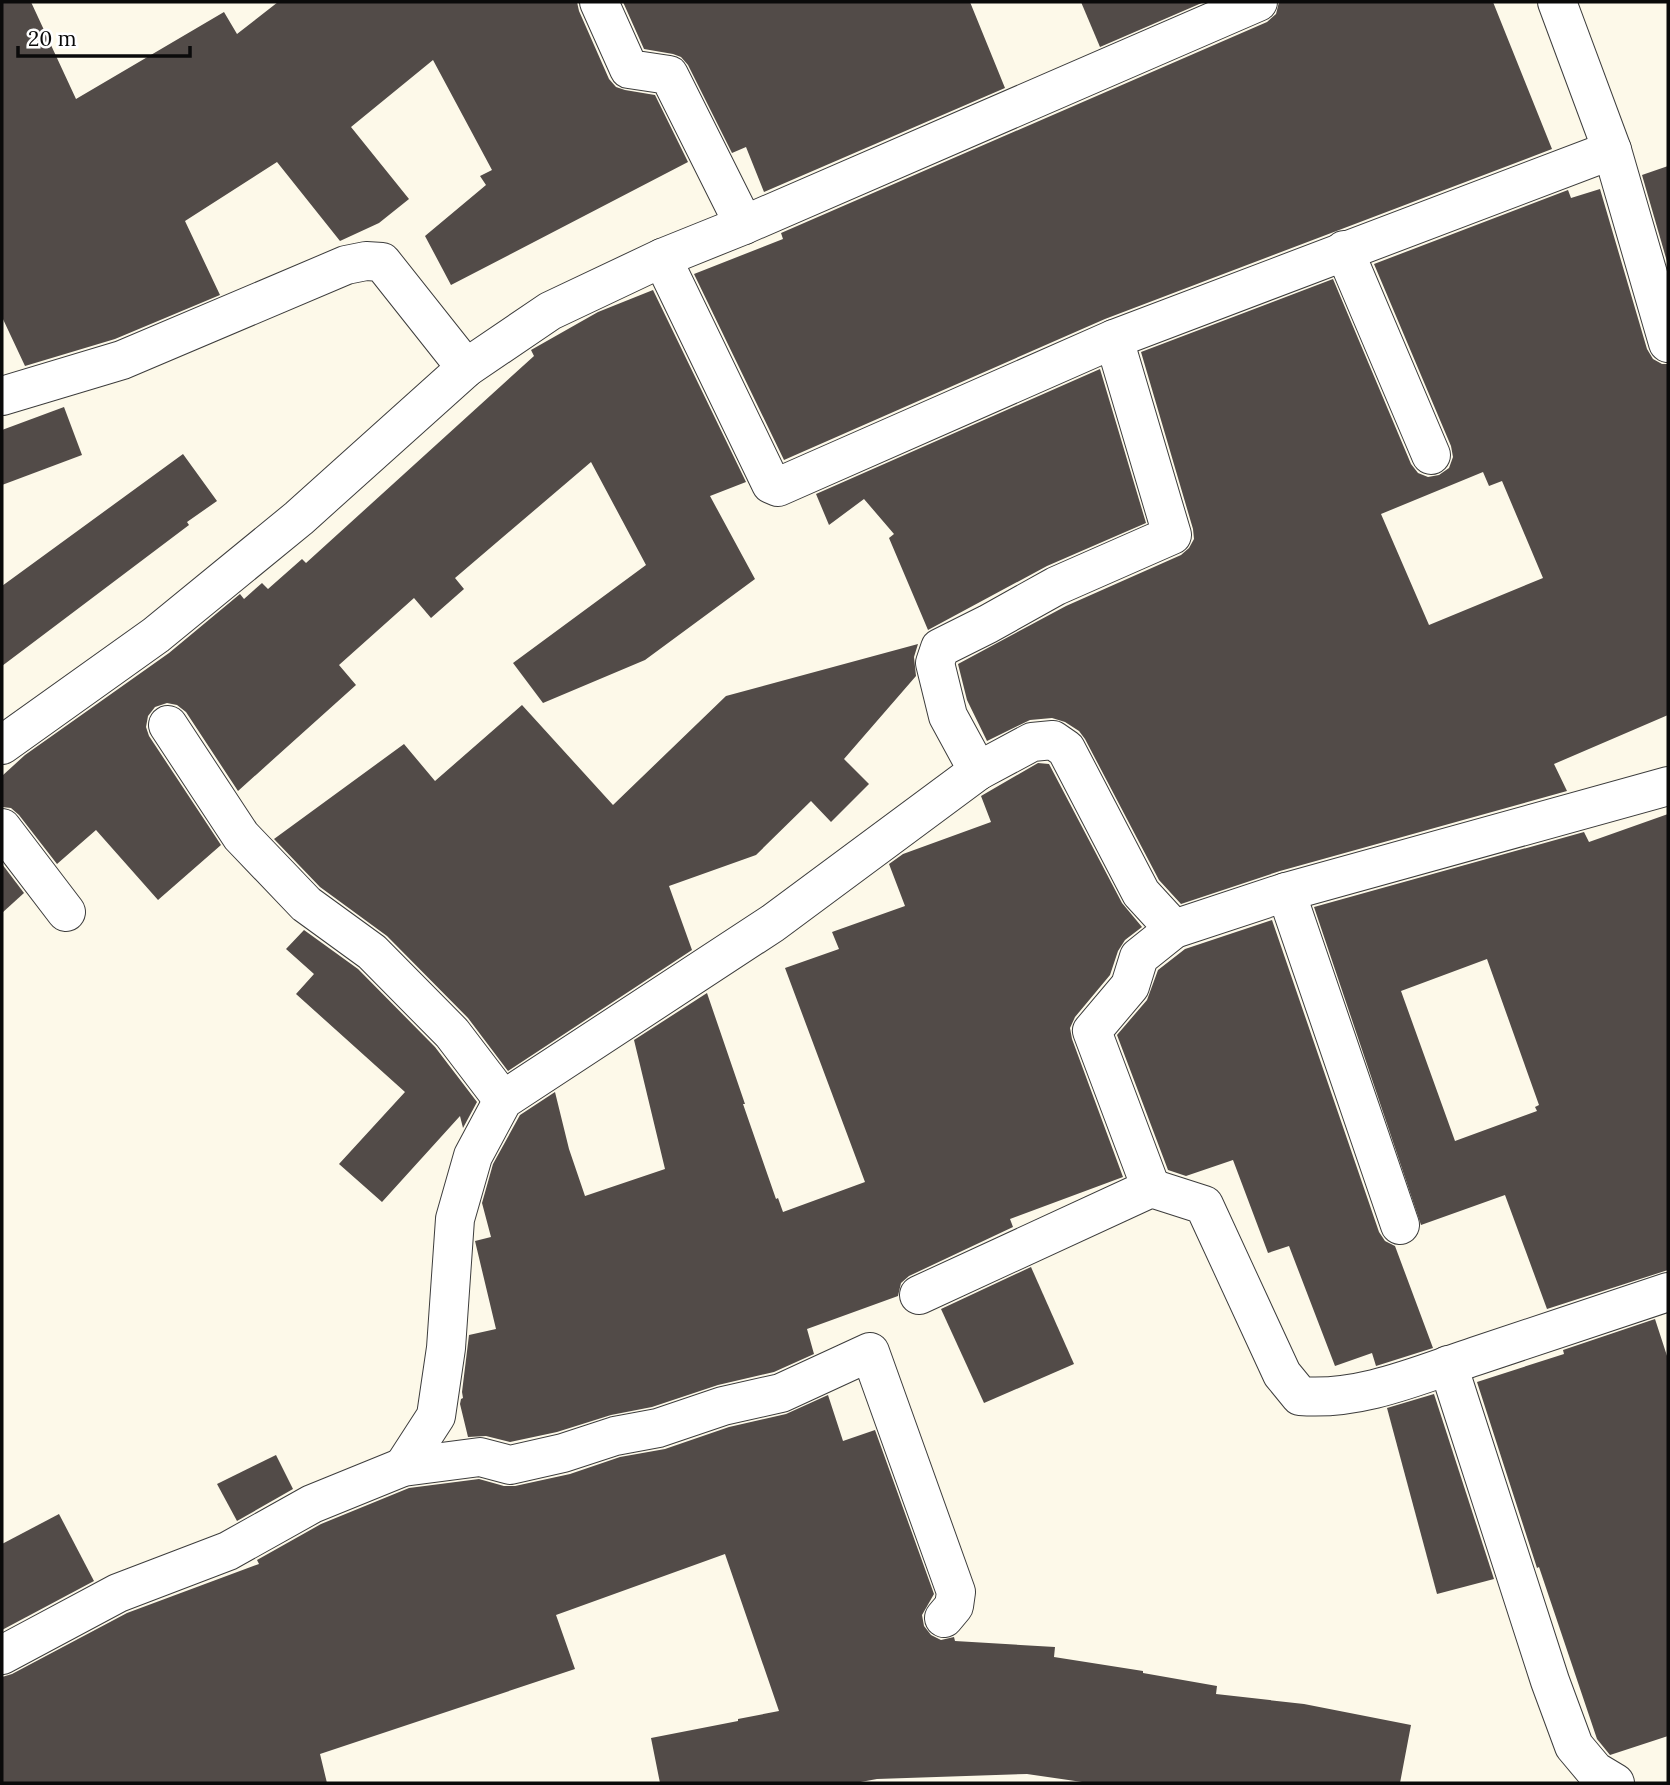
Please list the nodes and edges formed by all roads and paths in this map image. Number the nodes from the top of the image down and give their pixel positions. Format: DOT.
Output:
graph roads {
  1 [pos="599,2"];
  2 [pos="1557,2"];
  3 [pos="1240,5"];
  4 [pos="1612,150"];
  5 [pos="744,225"];
  6 [pos="1344,250"];
  7 [pos="662,258"];
  8 [pos="1114,339"];
  9 [pos="1668,343"];
  10 [pos="466,368"];
  11 [pos="2,396"];
  12 [pos="1431,455"];
  13 [pos="168,725"];
  14 [pos="2,745"];
  15 [pos="978,771"];
  16 [pos="1668,786"];
  17 [pos="2,828"];
  18 [pos="1286,892"];
  19 [pos="66,912"];
  20 [pos="1174,929"];
  21 [pos="503,1100"];
  22 [pos="1151,1188"];
  23 [pos="1400,1226"];
  24 [pos="1668,1292"];
  25 [pos="919,1295"];
  26 [pos="1448,1365"];
  27 [pos="403,1467"];
  28 [pos="944,1618"];
  29 [pos="2,1655"];
  30 [pos="1615,1783"];
  1 -- 5 [label="street"];
  2 -- 4 [label="street"];
  3 -- 5 [label="street"];
  4 -- 6 [label="street"];
  4 -- 9 [label="street"];
  5 -- 7 [label="street"];
  6 -- 8 [label="street"];
  6 -- 12 [label="street"];
  7 -- 8 [label="street"];
  7 -- 10 [label="street"];
  8 -- 15 [label="street"];
  10 -- 11 [label="street"];
  10 -- 14 [label="street"];
  13 -- 21 [label="street"];
  15 -- 20 [label="street"];
  15 -- 21 [label="street"];
  16 -- 18 [label="street"];
  17 -- 19 [label="street"];
  18 -- 20 [label="street"];
  18 -- 23 [label="street"];
  20 -- 22 [label="street"];
  21 -- 27 [label="street"];
  22 -- 25 [label="street"];
  22 -- 26 [label="street"];
  24 -- 26 [label="street"];
  26 -- 30 [label="street"];
  27 -- 28 [label="street"];
  27 -- 29 [label="street"];
}
